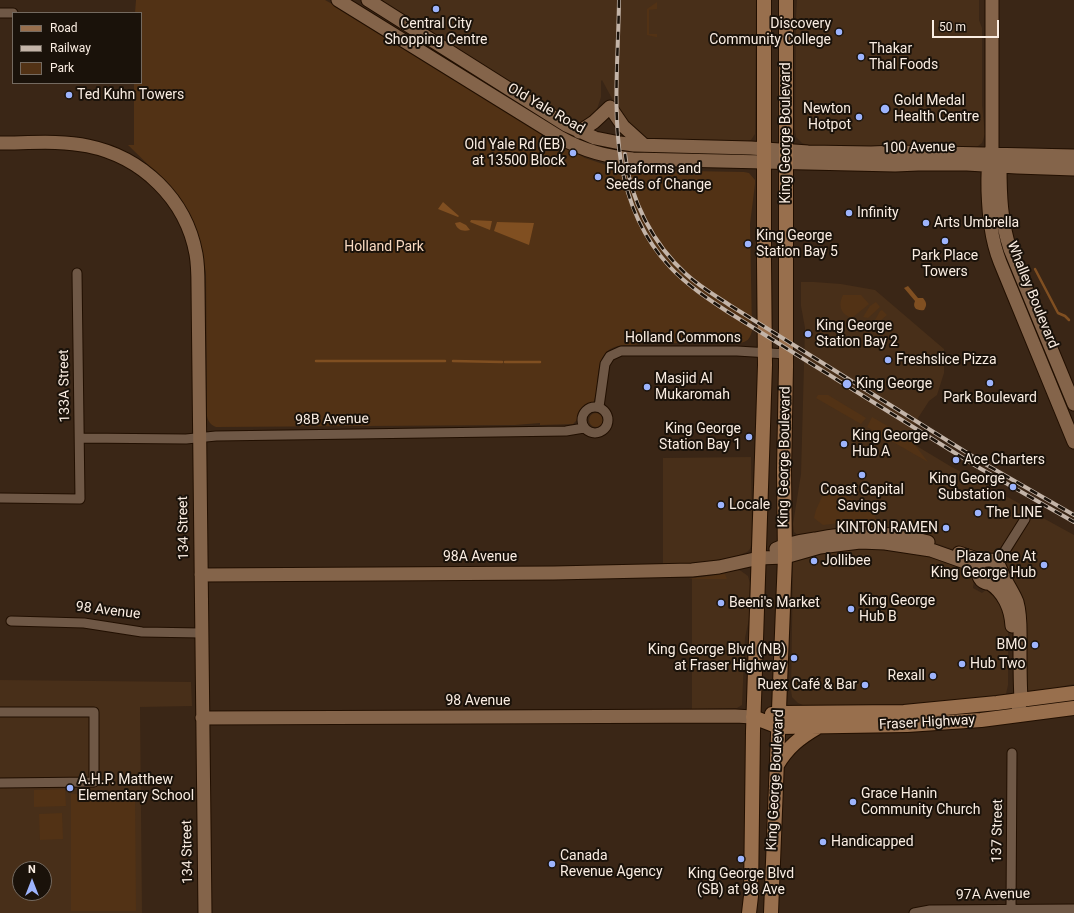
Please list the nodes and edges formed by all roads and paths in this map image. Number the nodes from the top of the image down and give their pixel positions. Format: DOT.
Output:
graph roads {
  1 [pos="338,0"];
  2 [pos="764,0"];
  3 [pos="786,0"];
  4 [pos="992,0"];
  5 [pos="373,3"];
  6 [pos="0,13"];
  7 [pos="12,13"];
  8 [pos="367,17"];
  9 [pos="579,132"];
  10 [pos="0,143"];
  11 [pos="644,145"];
  12 [pos="763,155"];
  13 [pos="786,156"];
  14 [pos="1074,156"];
  15 [pos="993,162"];
  16 [pos="1074,169"];
  17 [pos="77,273"];
  18 [pos="765,352"];
  19 [pos="786,354"];
  20 [pos="1074,404"];
  21 [pos="599,407"];
  22 [pos="584,428"];
  23 [pos="80,438"];
  24 [pos="199,438"];
  25 [pos="1074,442"];
  26 [pos="0,498"];
  27 [pos="1024,519"];
  28 [pos="785,551"];
  29 [pos="759,558"];
  30 [pos="992,564"];
  31 [pos="201,575"];
  32 [pos="12,621"];
  33 [pos="202,633"];
  34 [pos="1074,693"];
  35 [pos="1017,701"];
  36 [pos="1074,708"];
  37 [pos="0,712"];
  38 [pos="1017,715"];
  39 [pos="753,717"];
  40 [pos="202,718"];
  41 [pos="779,720"];
  42 [pos="818,727"];
  43 [pos="1012,753"];
  44 [pos="777,766"];
  45 [pos="0,783"];
  46 [pos="1074,908"];
  47 [pos="1011,909"];
  48 [pos="989,911"];
  49 [pos="205,913"];
  50 [pos="749,913"];
  51 [pos="771,913"];
  52 [pos="914,913"];
  1 -- 8 [label="street, Old Yale Road"];
  2 -- 12 [label="main road, King George Boulevard"];
  3 -- 13 [label="main road, King George Boulevard"];
  4 -- 15 [label="street, Whalley Boulevard"];
  5 -- 8 [label="street"];
  5 -- 9 [label="street, Old Yale Road"];
  6 -- 7 [label="street"];
  8 -- 12 [label="street, Old Yale Road"];
  9 -- 11 [label="street, Old Yale Road"];
  9 -- 11 [label="street"];
  10 -- 24 [label="street, 134 Street"];
  11 -- 12 [label="street, Old Yale Road"];
  12 -- 13 [label="street, 100 Avenue"];
  12 -- 18 [label="main road, King George Boulevard"];
  13 -- 15 [label="street, 100 Avenue"];
  13 -- 19 [label="main road, King George Boulevard"];
  14 -- 15 [label="street, 100 Avenue"];
  15 -- 16 [label="street, 100 Avenue"];
  15 -- 20 [label="street, Whalley Boulevard"];
  15 -- 25 [label="street, Whalley Boulevard"];
  17 -- 23 [label="street, 133A Street"];
  18 -- 19 [label="street, Holland Commons"];
  18 -- 21 [label="street, Holland Commons"];
  18 -- 29 [label="main road, King George Boulevard"];
  19 -- 28 [label="main road, King George Boulevard"];
  21 -- 22 [label="street"];
  21 -- 22 [label="street"];
  22 -- 24 [label="street, 98B Avenue"];
  23 -- 24 [label="street, 98B Avenue"];
  23 -- 26 [label="street, 133A Street"];
  24 -- 31 [label="street, 134 Street"];
  27 -- 30 [label="street"];
  28 -- 29 [label="street, 98A Avenue"];
  28 -- 30 [label="street, 98A Avenue"];
  28 -- 41 [label="main road, King George Boulevard"];
  29 -- 31 [label="street, 98A Avenue"];
  29 -- 39 [label="main road, King George Boulevard"];
  30 -- 35 [label="street"];
  30 -- 35 [label="street"];
  31 -- 33 [label="street, 134 Street"];
  32 -- 33 [label="street, 98 Avenue"];
  33 -- 40 [label="street, 134 Street"];
  34 -- 35 [label="main road, Fraser Highway"];
  35 -- 38 [label="street"];
  35 -- 41 [label="main road, Fraser Highway"];
  36 -- 38 [label="main road, Fraser Highway"];
  37 -- 45 [label="street"];
  38 -- 42 [label="main road, Fraser Highway"];
  39 -- 40 [label="street, 98 Avenue"];
  39 -- 41 [label="main road"];
  39 -- 50 [label="main road, King George Boulevard"];
  40 -- 49 [label="street, 134 Street"];
  41 -- 42 [label="main road, Fraser Highway"];
  41 -- 44 [label="main road, King George Boulevard"];
  42 -- 44 [label="main road"];
  43 -- 47 [label="street, 137 Street"];
  44 -- 51 [label="main road, King George Boulevard"];
  46 -- 47 [label="street, 97A Avenue"];
  47 -- 48 [label="street, 97A Avenue"];
  48 -- 52 [label="street, 97A Avenue"];
}
